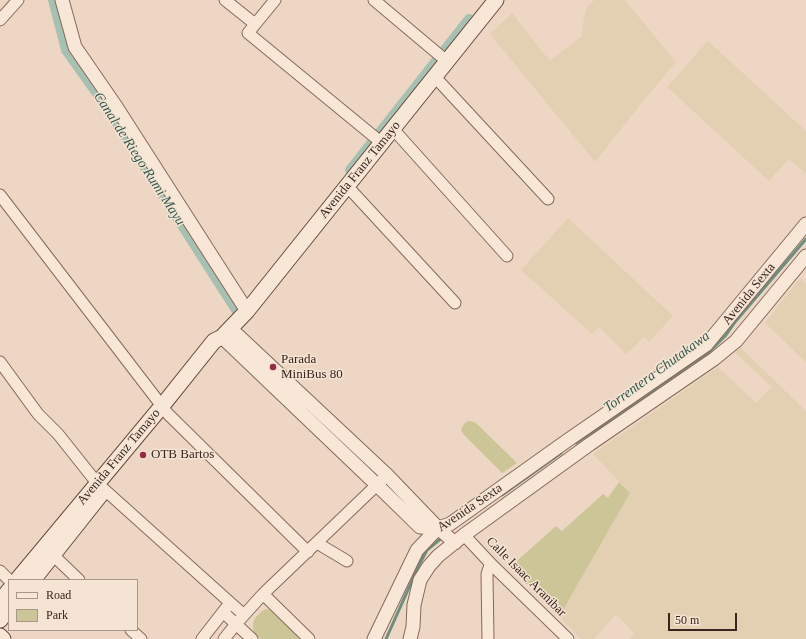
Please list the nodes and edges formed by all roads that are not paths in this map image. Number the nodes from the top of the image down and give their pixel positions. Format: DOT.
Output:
graph roads {
  1 [pos="18,0"];
  2 [pos="62,0"];
  3 [pos="225,0"];
  4 [pos="276,0"];
  5 [pos="374,0"];
  6 [pos="496,0"];
  7 [pos="0,20"];
  8 [pos="255,24"];
  9 [pos="446,62"];
  10 [pos="434,77"];
  11 [pos="393,129"];
  12 [pos="383,141"];
  13 [pos="347,186"];
  14 [pos="0,195"];
  15 [pos="548,199"];
  16 [pos="806,224"];
  17 [pos="507,256"];
  18 [pos="806,256"];
  19 [pos="455,303"];
  20 [pos="247,311"];
  21 [pos="226,332"];
  22 [pos="0,362"];
  23 [pos="165,410"];
  24 [pos="572,445"];
  25 [pos="387,476"];
  26 [pos="377,485"];
  27 [pos="101,487"];
  28 [pos="450,535"];
  29 [pos="317,543"];
  30 [pos="308,552"];
  31 [pos="53,555"];
  32 [pos="347,561"];
  33 [pos="492,565"];
  34 [pos="0,571"];
  35 [pos="8,579"];
  36 [pos="18,579"];
  37 [pos="33,579"];
  38 [pos="77,579"];
  39 [pos="8,591"];
  40 [pos="264,594"];
  41 [pos="0,602"];
  42 [pos="230,603"];
  43 [pos="8,610"];
  44 [pos="223,612"];
  45 [pos="244,615"];
  46 [pos="0,620"];
  47 [pos="236,624"];
  48 [pos="132,631"];
  49 [pos="0,636"];
  50 [pos="3,639"];
  51 [pos="141,639"];
  52 [pos="202,639"];
  53 [pos="224,639"];
  54 [pos="252,639"];
  55 [pos="309,639"];
  56 [pos="374,639"];
  57 [pos="410,639"];
  58 [pos="488,639"];
  59 [pos="568,639"];
  1 -- 7 [label="street"];
  2 -- 20 [label="street"];
  3 -- 8 [label="street"];
  4 -- 8 [label="street"];
  5 -- 9 [label="street"];
  6 -- 9 [label="main road, Avenida Franz Tamayo"];
  8 -- 12 [label="street"];
  9 -- 10 [label="main road, Avenida Franz Tamayo"];
  10 -- 11 [label="main road, Avenida Franz Tamayo"];
  10 -- 15 [label="street"];
  11 -- 12 [label="main road, Avenida Franz Tamayo"];
  11 -- 17 [label="street"];
  12 -- 13 [label="main road, Avenida Franz Tamayo"];
  13 -- 19 [label="street"];
  13 -- 20 [label="main road, Avenida Franz Tamayo"];
  14 -- 23 [label="street"];
  16 -- 24 [label="street, Avenida Sexta"];
  18 -- 24 [label="street, Avenida Sexta"];
  20 -- 21 [label="main road, Avenida Franz Tamayo"];
  21 -- 23 [label="main road, Avenida Franz Tamayo"];
  21 -- 25 [label="street"];
  21 -- 26 [label="street"];
  22 -- 27 [label="street"];
  23 -- 27 [label="main road, Avenida Franz Tamayo"];
  23 -- 30 [label="street"];
  24 -- 28 [label="street, Avenida Sexta"];
  24 -- 28 [label="street, Avenida Sexta"];
  25 -- 26 [label="street"];
  25 -- 28 [label="street"];
  26 -- 28 [label="street"];
  26 -- 29 [label="street"];
  27 -- 31 [label="main road, Avenida Franz Tamayo"];
  27 -- 36 [label="main road, Avenida Franz Tamayo"];
  27 -- 42 [label="street"];
  28 -- 33 [label="street, Calle Isaac Aranibar"];
  28 -- 56 [label="street, Avenida Sexta"];
  28 -- 57 [label="street, Avenida Sexta"];
  29 -- 30 [label="street"];
  29 -- 32 [label="street"];
  30 -- 40 [label="street"];
  31 -- 37 [label="main road, Avenida Franz Tamayo"];
  31 -- 38 [label="street"];
  33 -- 58 [label="street"];
  33 -- 59 [label="street, Calle Isaac Aranibar"];
  34 -- 35 [label="street"];
  39 -- 41 [label="main road"];
  40 -- 45 [label="street"];
  40 -- 55 [label="street"];
  42 -- 44 [label="street"];
  42 -- 45 [label="street"];
  43 -- 46 [label="main road"];
  44 -- 47 [label="street"];
  44 -- 52 [label="street"];
  45 -- 47 [label="street"];
  47 -- 53 [label="street"];
  47 -- 54 [label="street"];
  48 -- 51 [label="street"];
  49 -- 50 [label="main road"];
}
